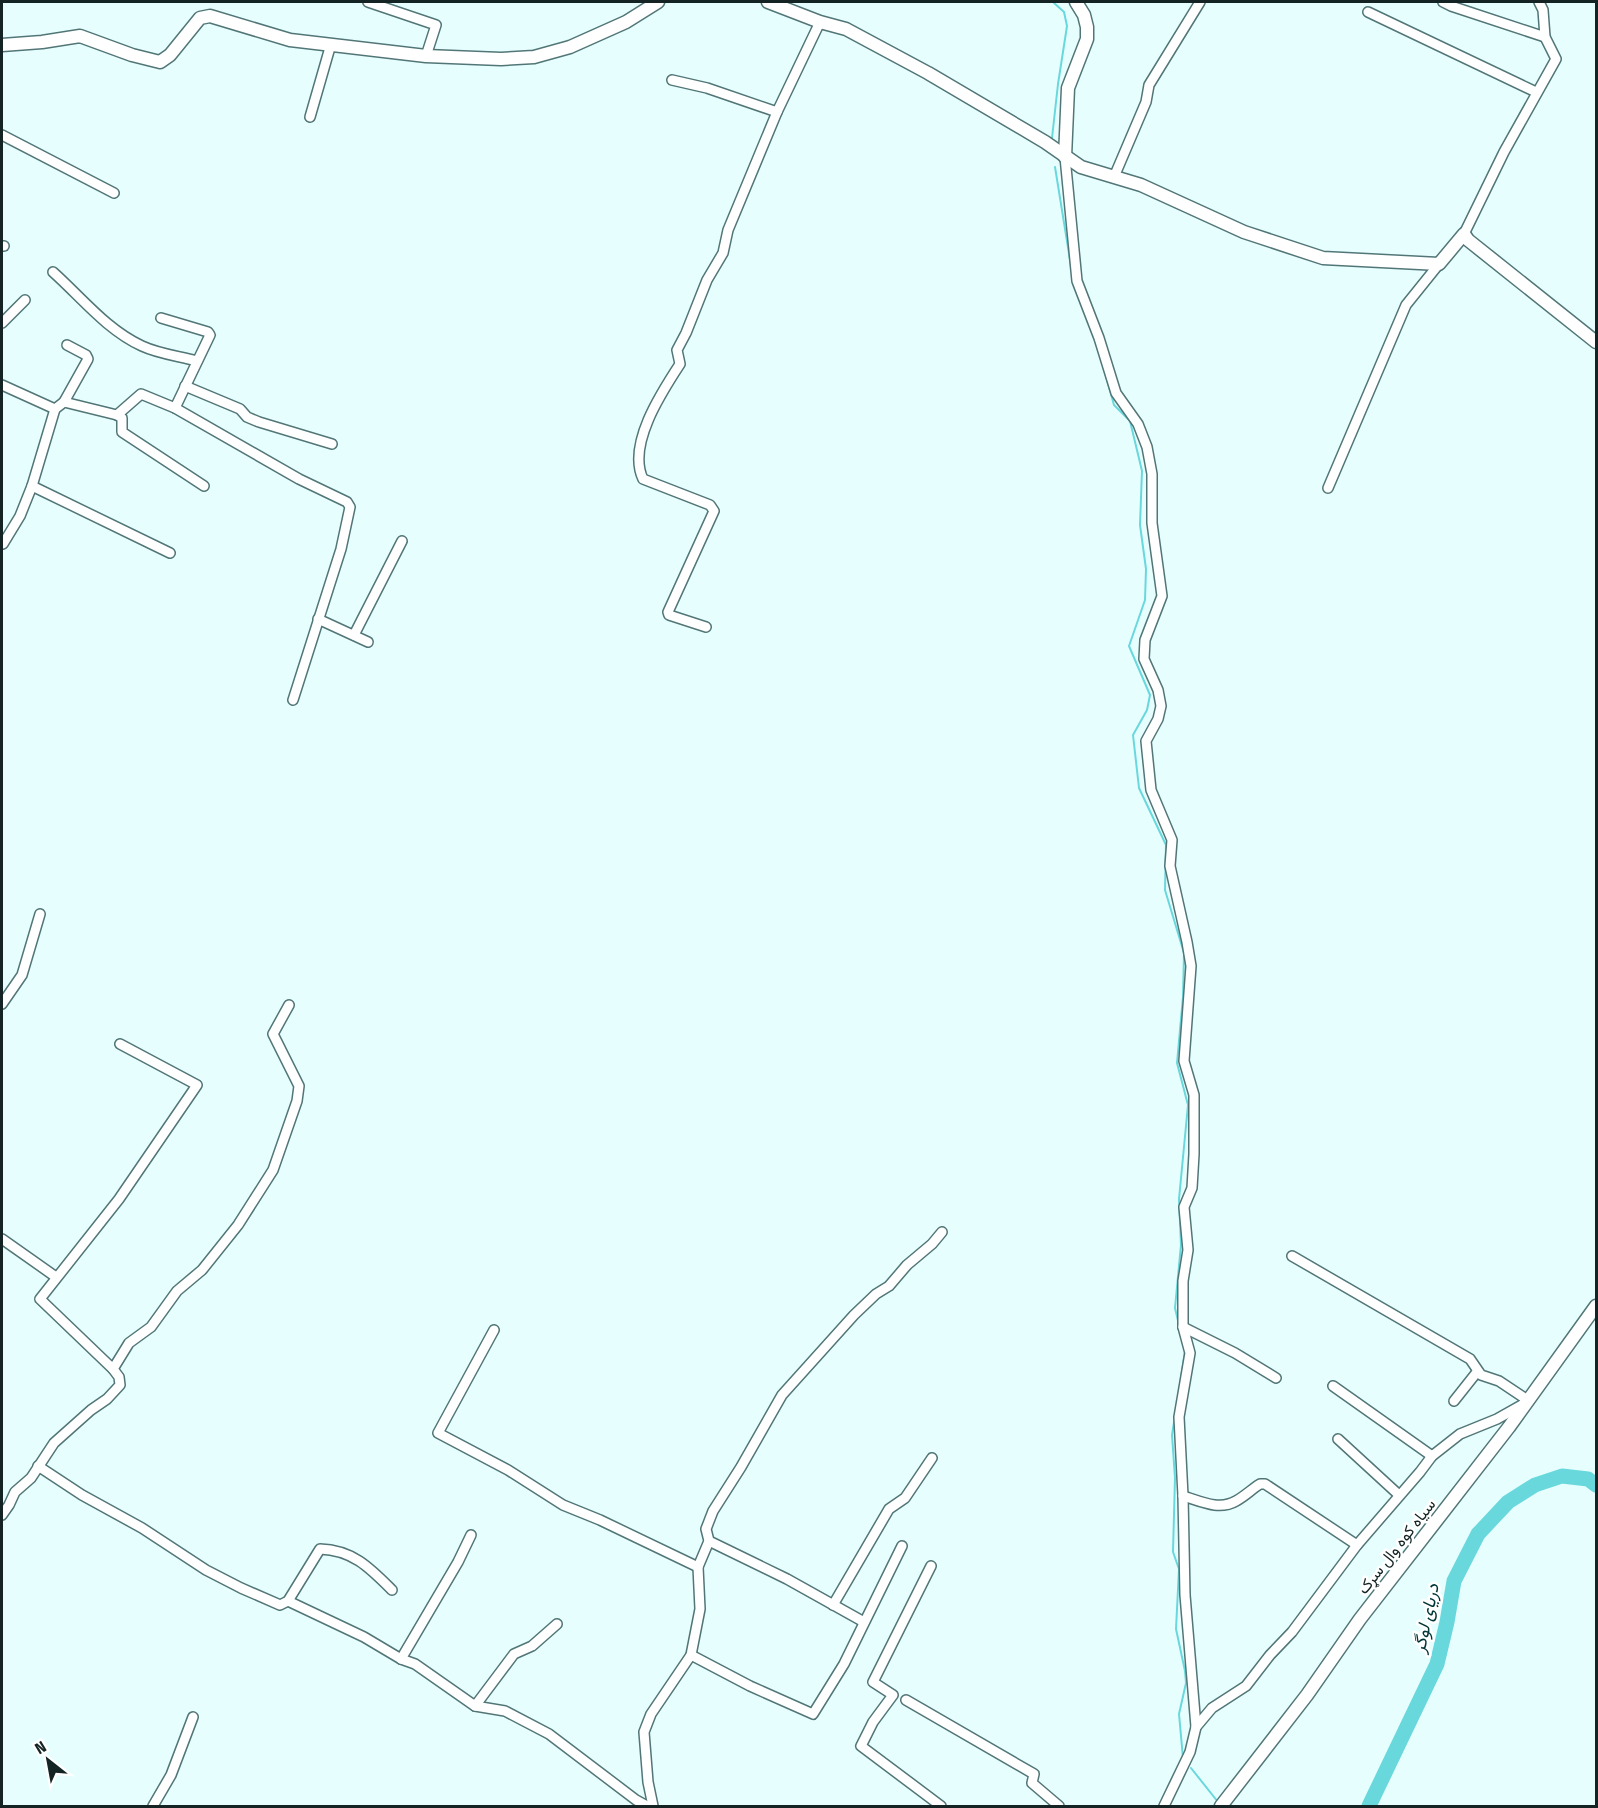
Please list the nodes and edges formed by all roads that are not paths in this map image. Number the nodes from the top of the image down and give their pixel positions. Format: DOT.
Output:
graph roads {
  1 [pos="368,2"];
  2 [pos="658,2"];
  3 [pos="768,2"];
  4 [pos="1076,2"];
  5 [pos="1200,2"];
  6 [pos="1443,2"];
  7 [pos="1539,2"];
  8 [pos="1368,12"];
  9 [pos="820,22"];
  10 [pos="1545,37"];
  11 [pos="331,44"];
  12 [pos="2,45"];
  13 [pos="426,56"];
  14 [pos="672,80"];
  15 [pos="1536,92"];
  16 [pos="777,112"];
  17 [pos="310,117"];
  18 [pos="2,135"];
  19 [pos="1065,157"];
  20 [pos="1114,177"];
  21 [pos="114,193"];
  22 [pos="1464,234"];
  23 [pos="1438,264"];
  24 [pos="53,272"];
  25 [pos="25,300"];
  26 [pos="161,318"];
  27 [pos="2,323"];
  28 [pos="1596,342"];
  29 [pos="67,345"];
  30 [pos="196,361"];
  31 [pos="2,385"];
  32 [pos="185,386"];
  33 [pos="64,402"];
  34 [pos="175,408"];
  35 [pos="55,410"];
  36 [pos="117,415"];
  37 [pos="332,444"];
  38 [pos="32,486"];
  39 [pos="204,486"];
  40 [pos="1329,488"];
  41 [pos="402,541"];
  42 [pos="3,544"];
  43 [pos="170,553"];
  44 [pos="318,619"];
  45 [pos="706,627"];
  46 [pos="354,635"];
  47 [pos="368,642"];
  48 [pos="293,700"];
  49 [pos="40,914"];
  50 [pos="2,1004"];
  51 [pos="289,1005"];
  52 [pos="120,1044"];
  53 [pos="942,1232"];
  54 [pos="2,1239"];
  55 [pos="1292,1256"];
  56 [pos="56,1277"];
  57 [pos="1596,1306"];
  58 [pos="1184,1327"];
  59 [pos="494,1330"];
  60 [pos="113,1369"];
  61 [pos="1477,1372"];
  62 [pos="1276,1378"];
  63 [pos="1333,1386"];
  64 [pos="1454,1401"];
  65 [pos="1529,1401"];
  66 [pos="1338,1439"];
  67 [pos="1432,1456"];
  68 [pos="932,1458"];
  69 [pos="38,1466"];
  70 [pos="1399,1495"];
  71 [pos="1183,1496"];
  72 [pos="2,1515"];
  73 [pos="471,1535"];
  74 [pos="709,1541"];
  75 [pos="1357,1545"];
  76 [pos="902,1546"];
  77 [pos="931,1566"];
  78 [pos="698,1567"];
  79 [pos="393,1590"];
  80 [pos="288,1601"];
  81 [pos="833,1605"];
  82 [pos="864,1622"];
  83 [pos="557,1624"];
  84 [pos="691,1655"];
  85 [pos="401,1659"];
  86 [pos="906,1700"];
  87 [pos="476,1706"];
  88 [pos="193,1717"];
  89 [pos="1196,1727"];
  90 [pos="1223,1804"];
  91 [pos="153,1806"];
  92 [pos="647,1806"];
  93 [pos="653,1806"];
  94 [pos="941,1806"];
  95 [pos="1059,1806"];
  96 [pos="1164,1806"];
  1 -- 13 [label="street"];
  2 -- 13 [label="street"];
  3 -- 9 [label="street"];
  4 -- 19 [label="street"];
  5 -- 20 [label="street"];
  6 -- 10 [label="street"];
  7 -- 10 [label="street"];
  8 -- 15 [label="street"];
  9 -- 16 [label="street"];
  9 -- 19 [label="street"];
  10 -- 15 [label="street"];
  11 -- 12 [label="street"];
  11 -- 13 [label="street"];
  11 -- 17 [label="street"];
  14 -- 16 [label="street"];
  15 -- 22 [label="street"];
  16 -- 45 [label="street"];
  18 -- 21 [label="street"];
  19 -- 20 [label="street"];
  19 -- 58 [label="street"];
  20 -- 23 [label="street"];
  22 -- 23 [label="street"];
  22 -- 28 [label="street"];
  23 -- 40 [label="street"];
  24 -- 30 [label="street"];
  25 -- 27 [label="street"];
  26 -- 30 [label="street"];
  29 -- 33 [label="street"];
  30 -- 32 [label="street"];
  31 -- 35 [label="street"];
  32 -- 34 [label="street"];
  32 -- 37 [label="street"];
  33 -- 35 [label="street"];
  33 -- 36 [label="street"];
  34 -- 36 [label="street"];
  34 -- 44 [label="street"];
  35 -- 38 [label="street"];
  36 -- 39 [label="street"];
  38 -- 42 [label="street"];
  38 -- 43 [label="street"];
  41 -- 46 [label="street"];
  44 -- 46 [label="street"];
  44 -- 48 [label="street"];
  46 -- 47 [label="street"];
  49 -- 50 [label="street"];
  51 -- 60 [label="street"];
  52 -- 56 [label="street"];
  53 -- 74 [label="street"];
  54 -- 56 [label="street"];
  55 -- 61 [label="street"];
  56 -- 60 [label="street"];
  57 -- 65 [label="street, سیاه کوه وال سړک"];
  58 -- 62 [label="street"];
  58 -- 71 [label="street"];
  59 -- 78 [label="street"];
  60 -- 69 [label="street"];
  61 -- 64 [label="street"];
  61 -- 65 [label="street"];
  63 -- 67 [label="street"];
  65 -- 67 [label="street"];
  65 -- 90 [label="street, سیاه کوه وال سړک"];
  66 -- 70 [label="street"];
  67 -- 70 [label="street"];
  68 -- 81 [label="street"];
  69 -- 72 [label="street"];
  69 -- 80 [label="street"];
  70 -- 75 [label="street"];
  71 -- 75 [label="street"];
  71 -- 89 [label="street"];
  73 -- 85 [label="street"];
  74 -- 78 [label="street"];
  74 -- 81 [label="street"];
  75 -- 89 [label="street"];
  76 -- 82 [label="street"];
  77 -- 94 [label="street"];
  78 -- 84 [label="street"];
  79 -- 80 [label="street"];
  80 -- 85 [label="street"];
  81 -- 82 [label="street"];
  82 -- 84 [label="street"];
  83 -- 87 [label="street"];
  84 -- 93 [label="street"];
  85 -- 87 [label="street"];
  86 -- 95 [label="street"];
  87 -- 92 [label="street"];
  88 -- 91 [label="street"];
  89 -- 96 [label="street"];
}
